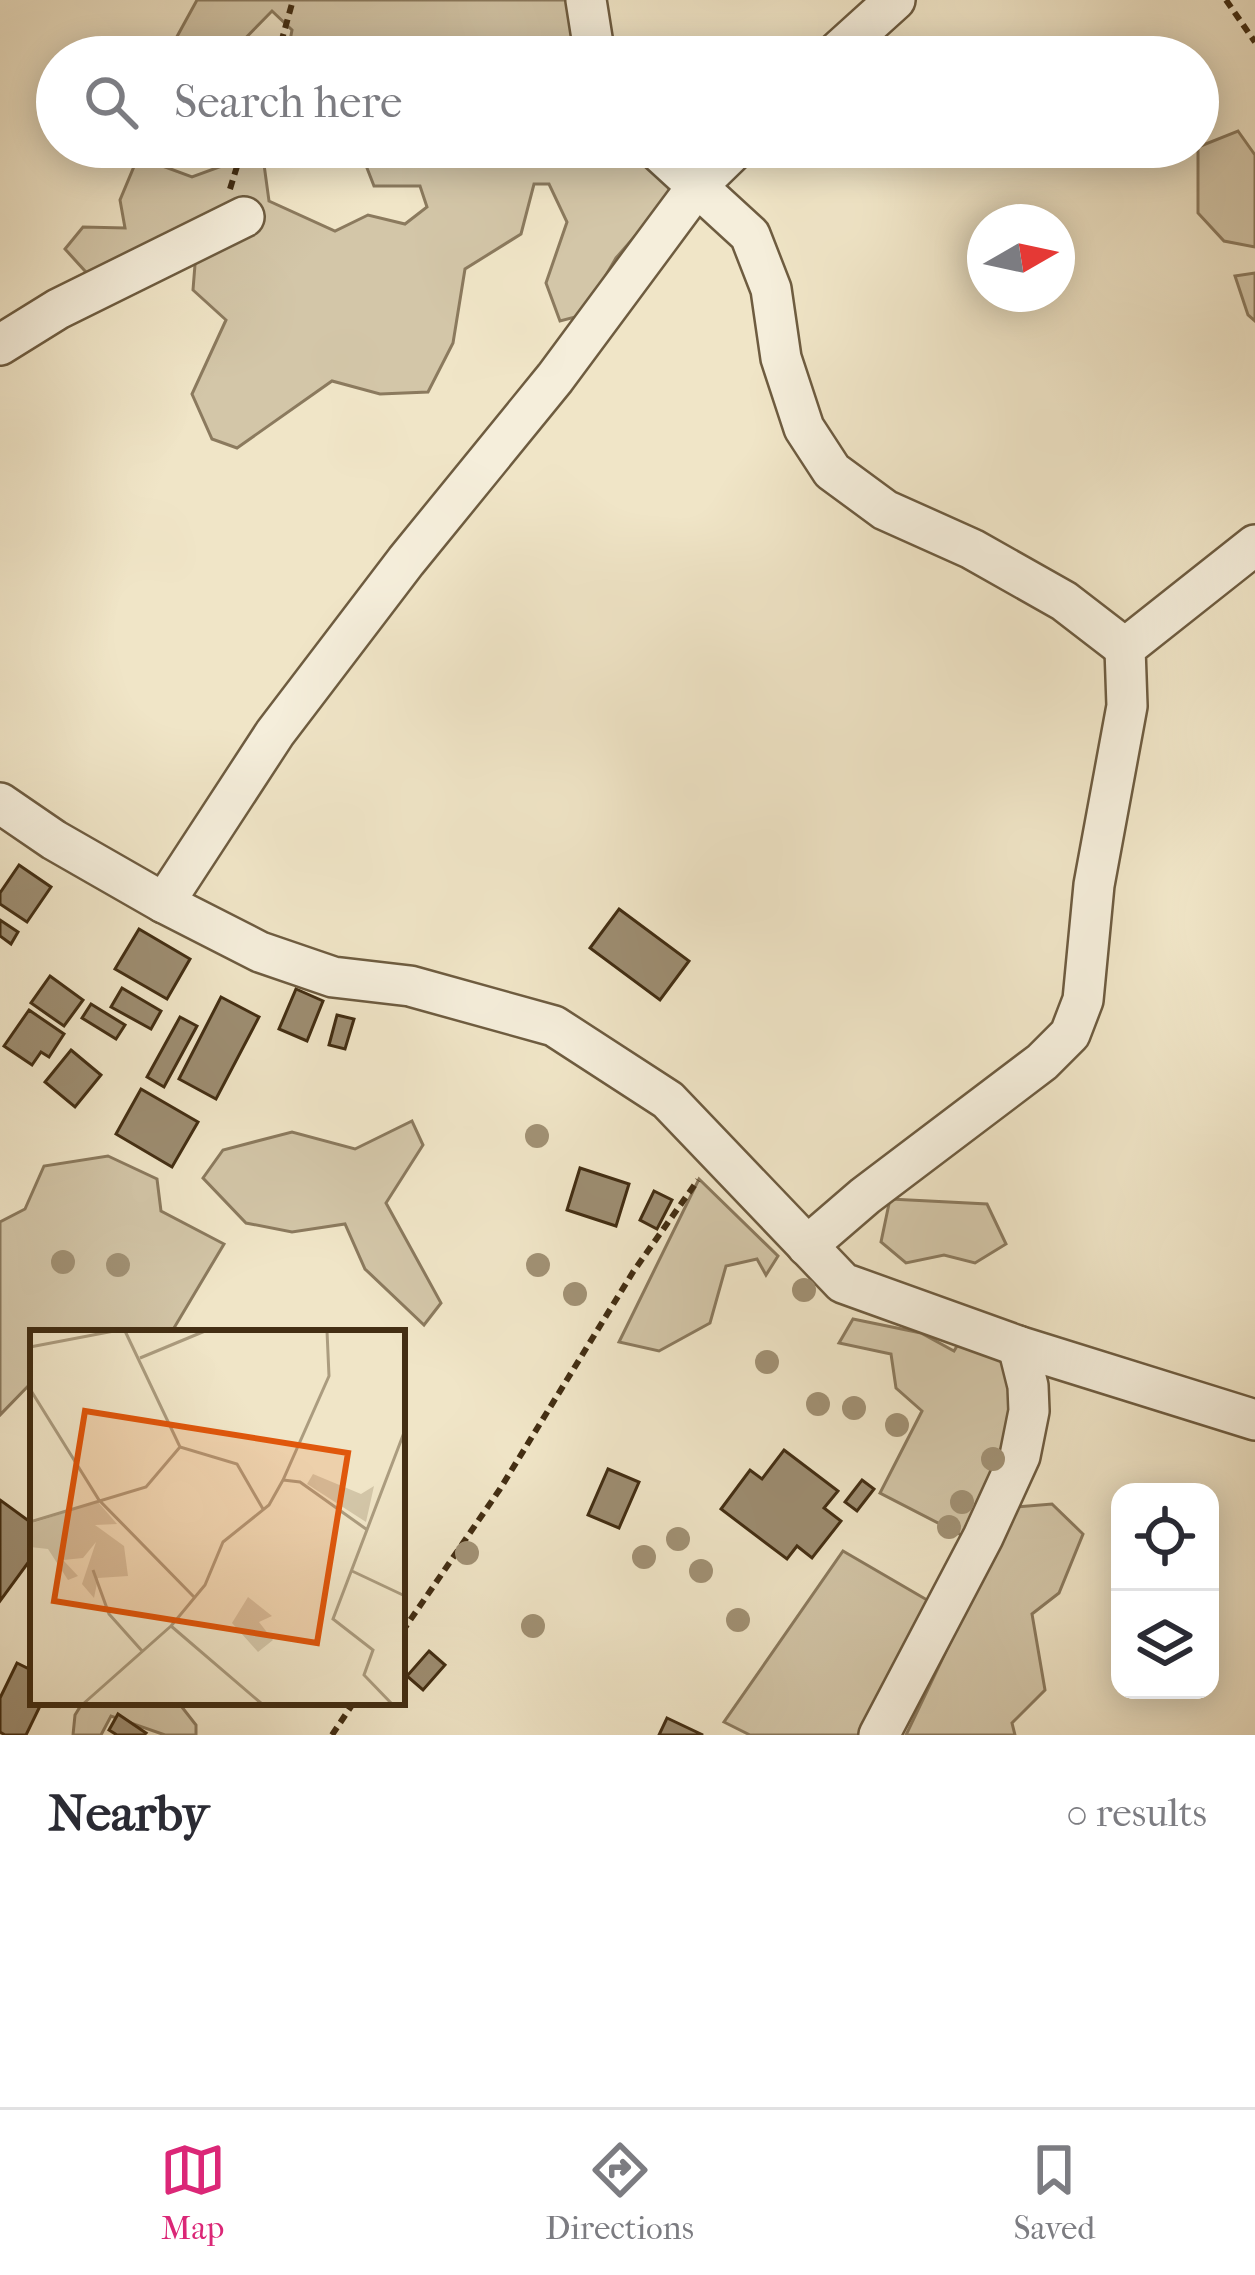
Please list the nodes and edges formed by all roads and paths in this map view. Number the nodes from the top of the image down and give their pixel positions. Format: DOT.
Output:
graph roads {
  1 [pos="292,0"];
  2 [pos="586,0"];
  3 [pos="895,0"];
  4 [pos="1226,0"];
  5 [pos="283,36"];
  6 [pos="592,36"];
  7 [pos="855,36"];
  8 [pos="1255,42"];
  9 [pos="678,168"];
  10 [pos="715,168"];
  11 [pos="698,185"];
  12 [pos="244,217"];
  13 [pos="0,345"];
  14 [pos="1255,545"];
  15 [pos="1125,648"];
  16 [pos="0,803"];
  17 [pos="164,903"];
  18 [pos="718,1153"];
  19 [pos="807,1246"];
  20 [pos="1018,1346"];
  21 [pos="1255,1420"];
  22 [pos="405,1628"];
  23 [pos="352,1705"];
  24 [pos="332,1735"];
  25 [pos="879,1735"];
  1 -- 5 [label="path"];
  2 -- 6 [label="street"];
  3 -- 7 [label="street"];
  4 -- 8 [label="path"];
  9 -- 11 [label="street"];
  10 -- 11 [label="street"];
  11 -- 15 [label="street"];
  11 -- 17 [label="street"];
  12 -- 13 [label="street"];
  14 -- 15 [label="street"];
  15 -- 19 [label="street"];
  16 -- 17 [label="street"];
  17 -- 18 [label="street"];
  18 -- 19 [label="street"];
  18 -- 22 [label="path"];
  19 -- 20 [label="street"];
  20 -- 21 [label="street"];
  20 -- 25 [label="street"];
  23 -- 24 [label="path"];
}
